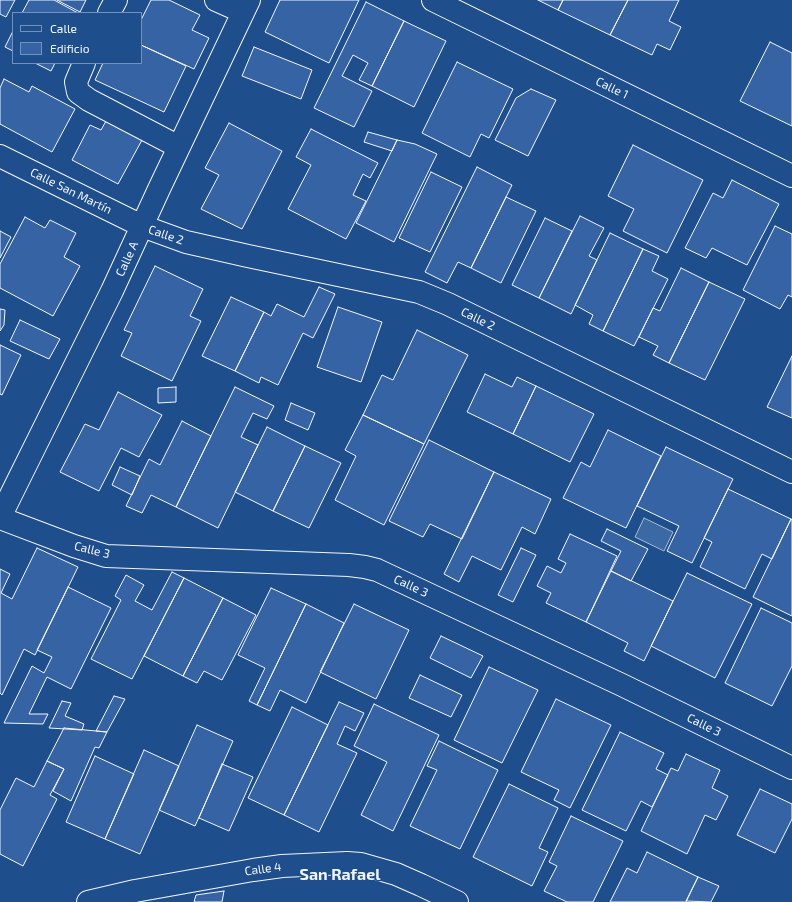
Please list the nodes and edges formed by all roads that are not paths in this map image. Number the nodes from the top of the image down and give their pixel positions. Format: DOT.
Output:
graph roads {
  1 [pos="116,0"];
  2 [pos="216,0"];
  3 [pos="432,0"];
  4 [pos="246,6"];
  5 [pos="110,12"];
  6 [pos="84,64"];
  7 [pos="179,147"];
  8 [pos="0,156"];
  9 [pos="792,176"];
  10 [pos="142,226"];
  11 [pos="792,472"];
  12 [pos="0,517"];
  13 [pos="792,768"];
  14 [pos="88,902"];
  15 [pos="457,902"];
  1 -- 5 [label="street"];
  2 -- 4 [label="street"];
  3 -- 9 [label="street, Calle 1"];
  4 -- 7 [label="street, Calle A"];
  6 -- 7 [label="street"];
  7 -- 10 [label="street, Calle A"];
  8 -- 10 [label="street, Calle San Martín"];
  10 -- 11 [label="street, Calle 2"];
  10 -- 12 [label="street, Calle A"];
  12 -- 13 [label="street, Calle 3"];
  14 -- 15 [label="street, Calle 4"];
}
